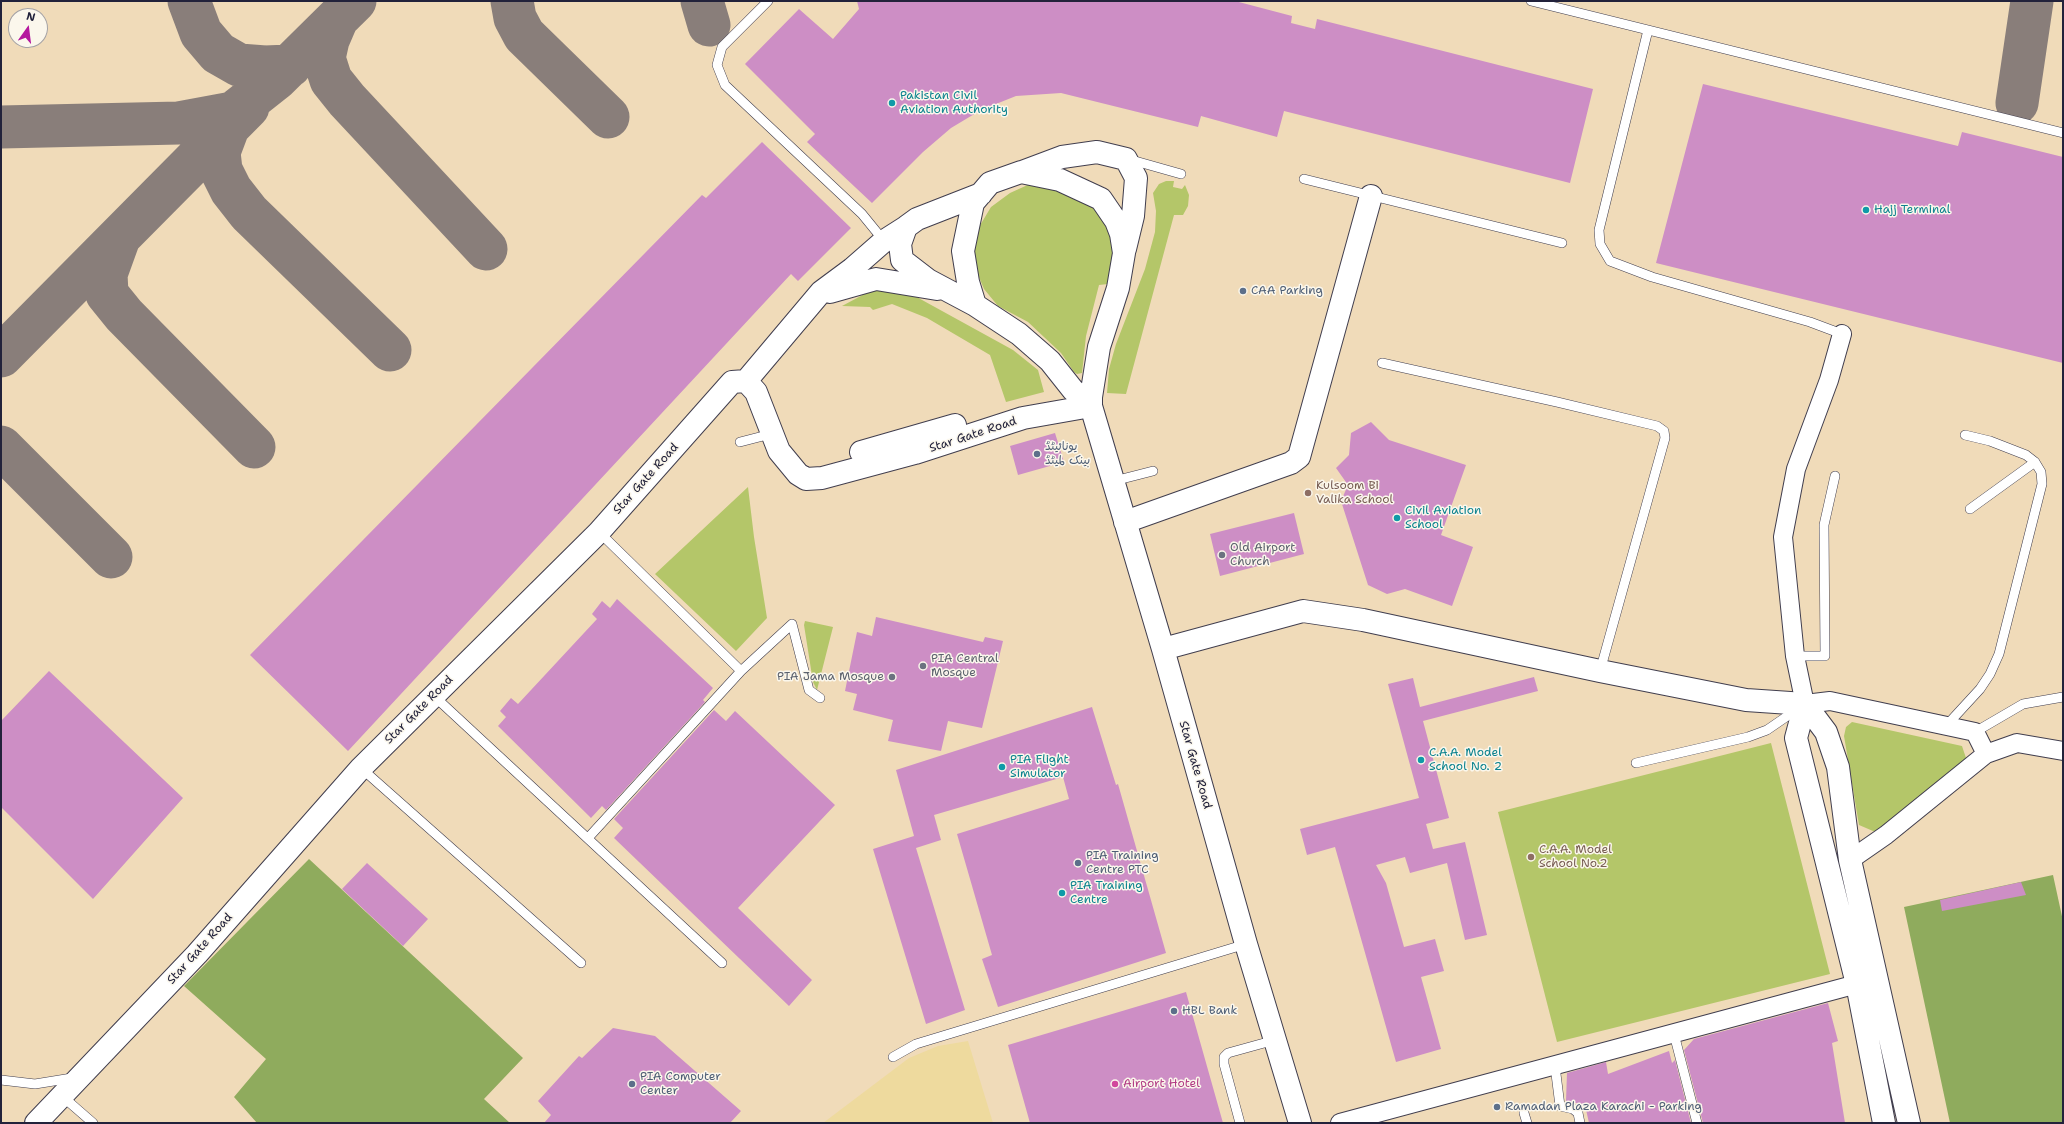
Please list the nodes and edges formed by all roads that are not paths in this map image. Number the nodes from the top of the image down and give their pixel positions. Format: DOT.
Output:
graph roads {
  1 [pos="768,1"];
  2 [pos="1531,1"];
  3 [pos="1648,30"];
  4 [pos="2063,133"];
  5 [pos="1126,159"];
  6 [pos="1021,172"];
  7 [pos="1181,174"];
  8 [pos="1304,179"];
  9 [pos="981,194"];
  10 [pos="1371,196"];
  11 [pos="906,227"];
  12 [pos="884,241"];
  13 [pos="1562,243"];
  14 [pos="1124,253"];
  15 [pos="950,291"];
  16 [pos="818,295"];
  17 [pos="975,305"];
  18 [pos="1842,334"];
  19 [pos="1382,363"];
  20 [pos="746,381"];
  21 [pos="1091,406"];
  22 [pos="771,434"];
  23 [pos="1965,435"];
  24 [pos="740,442"];
  25 [pos="2035,462"];
  26 [pos="1153,472"];
  27 [pos="1835,476"];
  28 [pos="1114,481"];
  29 [pos="1970,509"];
  30 [pos="1125,522"];
  31 [pos="599,532"];
  32 [pos="1162,649"];
  33 [pos="1796,656"];
  34 [pos="741,671"];
  35 [pos="1600,671"];
  36 [pos="434,696"];
  37 [pos="2063,697"];
  38 [pos="820,698"];
  39 [pos="1805,704"];
  40 [pos="1946,726"];
  41 [pos="1975,732"];
  42 [pos="2063,751"];
  43 [pos="1986,754"];
  44 [pos="1636,763"];
  45 [pos="360,768"];
  46 [pos="588,838"];
  47 [pos="1850,860"];
  48 [pos="1246,944"];
  49 [pos="581,963"];
  50 [pos="722,963"];
  51 [pos="1857,984"];
  52 [pos="1674,1034"];
  53 [pos="1275,1040"];
  54 [pos="893,1057"];
  55 [pos="1555,1066"];
  56 [pos="1898,1076"];
  57 [pos="80,1077"];
  58 [pos="1875,1079"];
  59 [pos="1,1080"];
  60 [pos="62,1096"];
  61 [pos="1524,1113"];
  62 [pos="36,1123"];
  63 [pos="93,1123"];
  64 [pos="1240,1123"];
  65 [pos="1300,1123"];
  66 [pos="1340,1123"];
  67 [pos="1526,1123"];
  68 [pos="1580,1123"];
  69 [pos="1697,1123"];
  70 [pos="1884,1123"];
  71 [pos="1909,1123"];
  1 -- 12 [label="lane"];
  2 -- 3 [label="lane"];
  3 -- 4 [label="lane"];
  3 -- 18 [label="lane"];
  5 -- 6 [label="street"];
  5 -- 7 [label="lane"];
  5 -- 14 [label="street"];
  6 -- 9 [label="street"];
  6 -- 14 [label="street"];
  8 -- 10 [label="lane"];
  9 -- 11 [label="street"];
  9 -- 17 [label="street"];
  10 -- 13 [label="lane"];
  10 -- 30 [label="street"];
  11 -- 12 [label="street"];
  11 -- 15 [label="street"];
  12 -- 16 [label="street"];
  14 -- 21 [label="street"];
  15 -- 16 [label="street"];
  15 -- 17 [label="street"];
  16 -- 20 [label="street"];
  17 -- 21 [label="street"];
  18 -- 33 [label="street"];
  19 -- 35 [label="lane"];
  20 -- 22 [label="street, Star Gate Road"];
  20 -- 31 [label="street, Star Gate Road"];
  21 -- 22 [label="street, Star Gate Road"];
  21 -- 28 [label="street, Star Gate Road"];
  22 -- 24 [label="lane"];
  23 -- 25 [label="lane"];
  25 -- 29 [label="lane"];
  25 -- 40 [label="lane"];
  26 -- 28 [label="lane"];
  27 -- 33 [label="lane"];
  28 -- 30 [label="street, Star Gate Road"];
  30 -- 32 [label="street, Star Gate Road"];
  31 -- 34 [label="lane"];
  31 -- 36 [label="street, Star Gate Road"];
  32 -- 35 [label="street"];
  32 -- 48 [label="street, Star Gate Road"];
  33 -- 39 [label="street"];
  34 -- 38 [label="lane"];
  34 -- 46 [label="lane"];
  35 -- 39 [label="street"];
  36 -- 45 [label="street, Star Gate Road"];
  36 -- 46 [label="lane"];
  37 -- 41 [label="lane"];
  39 -- 40 [label="street"];
  39 -- 44 [label="lane"];
  39 -- 47 [label="street"];
  39 -- 51 [label="street"];
  40 -- 41 [label="street"];
  41 -- 43 [label="street"];
  42 -- 43 [label="street"];
  43 -- 47 [label="street"];
  45 -- 49 [label="lane"];
  45 -- 57 [label="street, Star Gate Road"];
  46 -- 50 [label="lane"];
  47 -- 56 [label="street"];
  48 -- 53 [label="street, Star Gate Road"];
  48 -- 54 [label="lane"];
  51 -- 52 [label="street"];
  51 -- 58 [label="street"];
  52 -- 55 [label="street"];
  52 -- 69 [label="lane"];
  53 -- 64 [label="lane"];
  53 -- 65 [label="street, Star Gate Road"];
  55 -- 66 [label="street"];
  55 -- 68 [label="lane"];
  56 -- 58 [label="street"];
  56 -- 71 [label="street"];
  57 -- 59 [label="lane"];
  57 -- 60 [label="street, Star Gate Road"];
  58 -- 70 [label="street"];
  60 -- 62 [label="street, Star Gate Road"];
  60 -- 63 [label="lane"];
  61 -- 67 [label="lane"];
}
